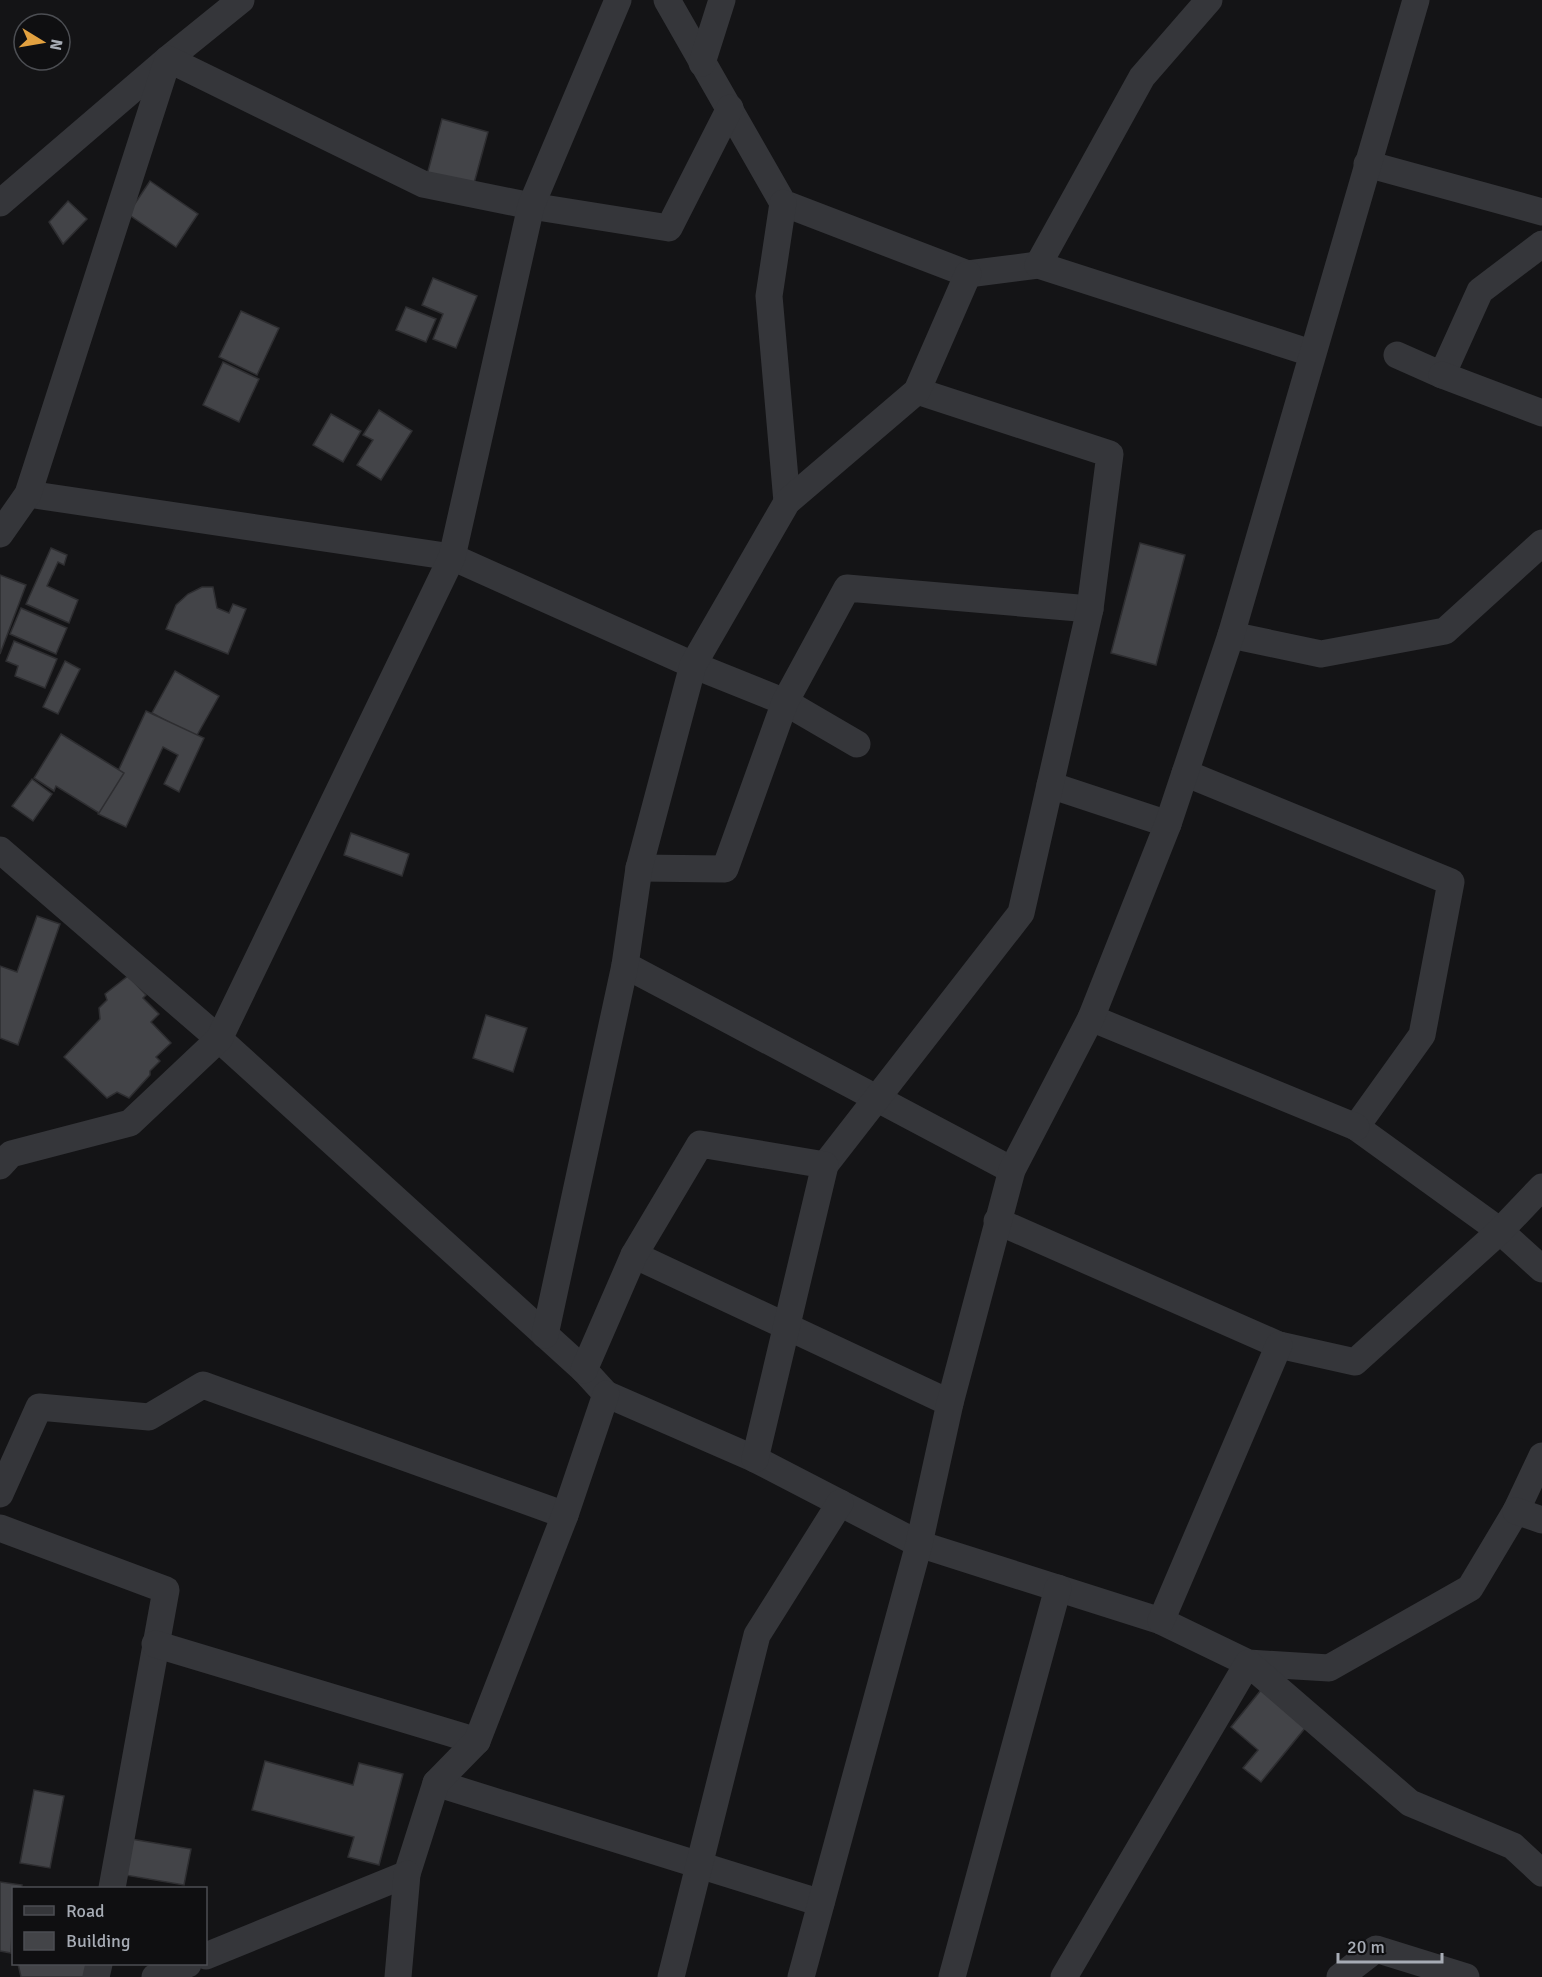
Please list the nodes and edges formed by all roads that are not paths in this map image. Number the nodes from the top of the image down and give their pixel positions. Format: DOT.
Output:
graph roads {
  1 [pos="242,0"];
  2 [pos="618,0"];
  3 [pos="667,0"];
  4 [pos="722,0"];
  5 [pos="1209,0"];
  6 [pos="1416,0"];
  7 [pos="168,59"];
  8 [pos="702,63"];
  9 [pos="730,108"];
  10 [pos="1367,164"];
  11 [pos="0,203"];
  12 [pos="783,203"];
  13 [pos="531,206"];
  14 [pos="1542,212"];
  15 [pos="1542,244"];
  16 [pos="1038,265"];
  17 [pos="968,274"];
  18 [pos="1311,353"];
  19 [pos="1397,355"];
  20 [pos="1442,375"];
  21 [pos="917,391"];
  22 [pos="1542,414"];
  23 [pos="28,494"];
  24 [pos="787,502"];
  25 [pos="0,534"];
  26 [pos="1542,543"];
  27 [pos="452,558"];
  28 [pos="1090,609"];
  29 [pos="1231,635"];
  30 [pos="693,665"];
  31 [pos="785,702"];
  32 [pos="857,744"];
  33 [pos="1185,773"];
  34 [pos="1050,785"];
  35 [pos="1168,824"];
  36 [pos="0,850"];
  37 [pos="639,868"];
  38 [pos="625,965"];
  39 [pos="1091,1018"];
  40 [pos="219,1039"];
  41 [pos="878,1098"];
  42 [pos="1356,1127"];
  43 [pos="825,1165"];
  44 [pos="0,1166"];
  45 [pos="1012,1170"];
  46 [pos="1542,1187"];
  47 [pos="997,1221"];
  48 [pos="1500,1231"];
  49 [pos="634,1255"];
  50 [pos="1542,1269"];
  51 [pos="787,1327"];
  52 [pos="545,1335"];
  53 [pos="1279,1345"];
  54 [pos="584,1370"];
  55 [pos="606,1394"];
  56 [pos="950,1403"];
  57 [pos="1542,1456"];
  58 [pos="755,1459"];
  59 [pos="0,1494"];
  60 [pos="840,1503"];
  61 [pos="1516,1511"];
  62 [pos="565,1515"];
  63 [pos="1542,1520"];
  64 [pos="0,1528"];
  65 [pos="919,1544"];
  66 [pos="1058,1588"];
  67 [pos="1161,1621"];
  68 [pos="154,1644"];
  69 [pos="1248,1663"];
  70 [pos="477,1741"];
  71 [pos="436,1783"];
  72 [pos="699,1863"];
  73 [pos="1542,1873"];
  74 [pos="407,1874"];
  75 [pos="112,1887"];
  76 [pos="821,1903"];
  77 [pos="207,1956"];
  78 [pos="185,1965"];
  79 [pos="155,1977"];
  80 [pos="398,1977"];
  81 [pos="671,1977"];
  82 [pos="801,1977"];
  83 [pos="952,1977"];
  84 [pos="1064,1977"];
  85 [pos="1340,1977"];
  86 [pos="1466,1977"];
  1 -- 7 [label="street"];
  2 -- 13 [label="street"];
  3 -- 8 [label="street"];
  4 -- 8 [label="street"];
  5 -- 16 [label="street"];
  6 -- 10 [label="street"];
  7 -- 11 [label="street"];
  7 -- 13 [label="street"];
  7 -- 23 [label="street"];
  8 -- 9 [label="street"];
  9 -- 12 [label="street"];
  9 -- 13 [label="street"];
  10 -- 14 [label="street"];
  10 -- 18 [label="street"];
  12 -- 17 [label="street"];
  12 -- 24 [label="street"];
  13 -- 27 [label="street"];
  15 -- 20 [label="street"];
  16 -- 17 [label="street"];
  16 -- 18 [label="street"];
  17 -- 21 [label="street"];
  18 -- 29 [label="street"];
  19 -- 20 [label="street"];
  20 -- 22 [label="street"];
  21 -- 24 [label="street"];
  21 -- 28 [label="street"];
  23 -- 25 [label="street"];
  23 -- 27 [label="street"];
  24 -- 30 [label="street"];
  26 -- 29 [label="street"];
  27 -- 30 [label="street"];
  27 -- 40 [label="street"];
  28 -- 31 [label="street"];
  28 -- 34 [label="street"];
  29 -- 33 [label="street"];
  30 -- 31 [label="street"];
  30 -- 37 [label="street"];
  31 -- 32 [label="street"];
  31 -- 37 [label="street"];
  33 -- 35 [label="street"];
  33 -- 42 [label="street"];
  34 -- 35 [label="street"];
  34 -- 41 [label="street"];
  35 -- 39 [label="street"];
  36 -- 40 [label="street"];
  37 -- 38 [label="street"];
  38 -- 41 [label="street"];
  38 -- 52 [label="street"];
  39 -- 42 [label="street"];
  39 -- 45 [label="street"];
  40 -- 44 [label="street"];
  40 -- 52 [label="street"];
  41 -- 43 [label="street"];
  41 -- 45 [label="street"];
  42 -- 48 [label="street"];
  43 -- 49 [label="street"];
  43 -- 51 [label="street"];
  45 -- 47 [label="street"];
  46 -- 48 [label="street"];
  47 -- 53 [label="street"];
  47 -- 56 [label="street"];
  48 -- 50 [label="street"];
  48 -- 53 [label="street"];
  49 -- 51 [label="street"];
  49 -- 54 [label="street"];
  51 -- 56 [label="street"];
  51 -- 58 [label="street"];
  52 -- 54 [label="street"];
  53 -- 67 [label="street"];
  54 -- 55 [label="street"];
  55 -- 58 [label="street"];
  55 -- 62 [label="street"];
  56 -- 65 [label="street"];
  57 -- 61 [label="street"];
  58 -- 60 [label="street"];
  59 -- 62 [label="street"];
  60 -- 65 [label="street"];
  60 -- 72 [label="street"];
  61 -- 63 [label="street"];
  61 -- 69 [label="street"];
  62 -- 70 [label="street"];
  64 -- 68 [label="street"];
  65 -- 66 [label="street"];
  65 -- 76 [label="street"];
  66 -- 67 [label="street"];
  66 -- 83 [label="street"];
  67 -- 69 [label="street"];
  68 -- 70 [label="street"];
  68 -- 75 [label="street"];
  69 -- 73 [label="street"];
  69 -- 84 [label="street"];
  70 -- 71 [label="street"];
  71 -- 72 [label="street"];
  71 -- 74 [label="street"];
  72 -- 76 [label="street"];
  72 -- 81 [label="street"];
  74 -- 77 [label="street"];
  74 -- 80 [label="street"];
  76 -- 82 [label="street"];
  78 -- 79 [label="street"];
  85 -- 86 [label="street"];
}
